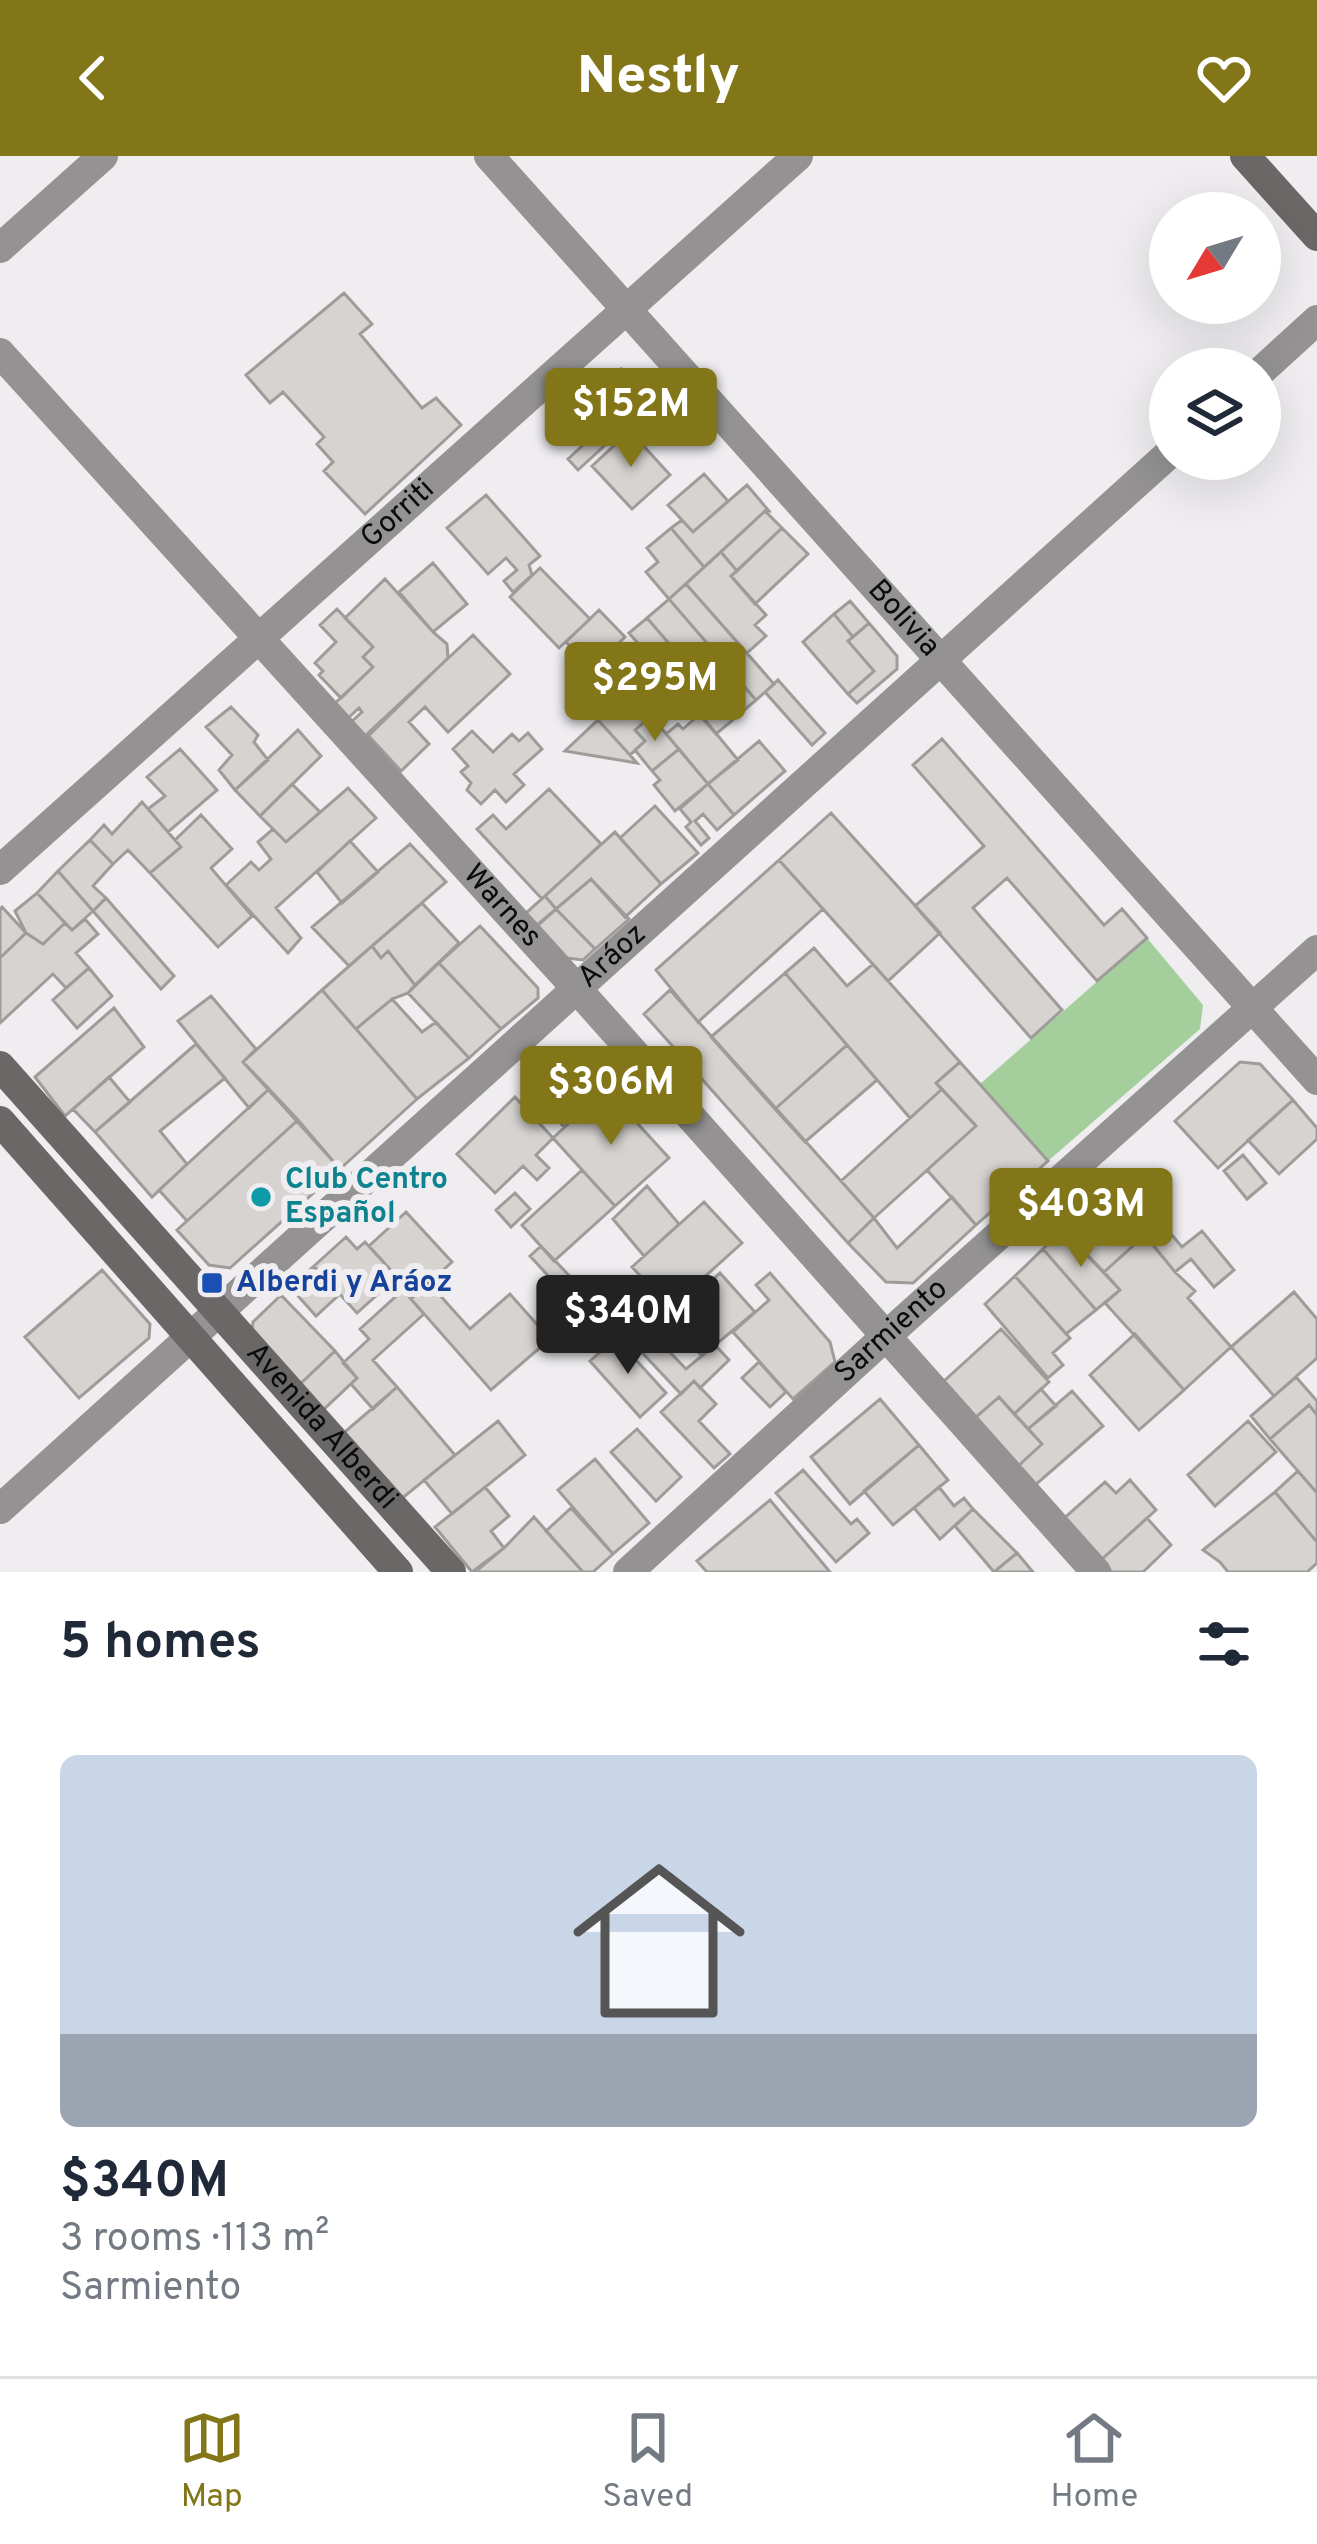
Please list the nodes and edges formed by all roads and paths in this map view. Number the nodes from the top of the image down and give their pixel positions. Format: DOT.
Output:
graph roads {
  1 [pos="103,156"];
  2 [pos="489,156"];
  3 [pos="798,156"];
  4 [pos="1245,156"];
  5 [pos="1317,236"];
  6 [pos="0,248"];
  7 [pos="627,309"];
  8 [pos="1317,320"];
  9 [pos="0,353"];
  10 [pos="1281,353"];
  11 [pos="1149,472"];
  12 [pos="259,638"];
  13 [pos="941,660"];
  14 [pos="0,870"];
  15 [pos="1317,950"];
  16 [pos="578,989"];
  17 [pos="1252,1008"];
  18 [pos="0,1066"];
  19 [pos="1317,1080"];
  20 [pos="0,1121"];
  21 [pos="216,1312"];
  22 [pos="190,1336"];
  23 [pos="886,1336"];
  24 [pos="0,1509"];
  25 [pos="398,1572"];
  26 [pos="451,1572"];
  27 [pos="628,1572"];
  28 [pos="1096,1572"];
  1 -- 6 [label="street"];
  2 -- 7 [label="street, Bolivia"];
  3 -- 7 [label="street, Gorriti"];
  4 -- 5 [label="main road"];
  7 -- 12 [label="street, Gorriti"];
  7 -- 13 [label="street, Bolivia"];
  8 -- 10 [label="street"];
  9 -- 12 [label="street, Warnes"];
  11 -- 13 [label="street, Aráoz"];
  12 -- 14 [label="street, Gorriti"];
  12 -- 16 [label="street, Warnes"];
  13 -- 16 [label="street, Aráoz"];
  13 -- 17 [label="street, Bolivia"];
  15 -- 17 [label="street, Sarmiento"];
  16 -- 21 [label="street, Aráoz"];
  16 -- 23 [label="street, Warnes"];
  17 -- 19 [label="street, Bolivia"];
  17 -- 23 [label="street, Sarmiento"];
  18 -- 21 [label="main road, Avenida Alberdi"];
  20 -- 22 [label="main road, Avenida Alberdi"];
  21 -- 22 [label="street, Aráoz"];
  21 -- 26 [label="main road, Avenida Alberdi"];
  22 -- 24 [label="street, Aráoz"];
  22 -- 25 [label="main road, Avenida Alberdi"];
  23 -- 27 [label="street, Sarmiento"];
  23 -- 28 [label="street, Warnes"];
}
